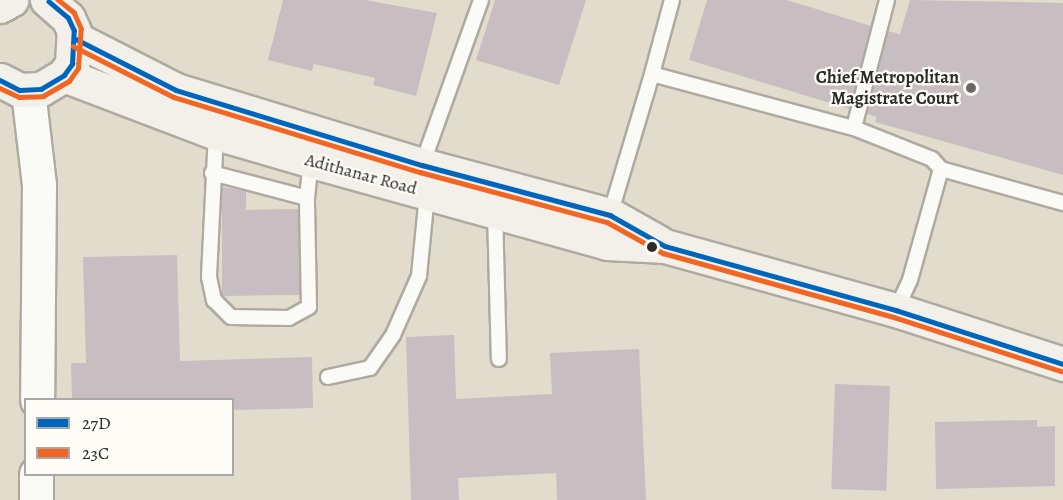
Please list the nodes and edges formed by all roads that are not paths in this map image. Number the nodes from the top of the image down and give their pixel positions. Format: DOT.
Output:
graph roads {
  1 [pos="11,0"];
  2 [pos="47,0"];
  3 [pos="90,0"];
  4 [pos="481,0"];
  5 [pos="672,0"];
  6 [pos="887,0"];
  7 [pos="0,6"];
  8 [pos="75,35"];
  9 [pos="652,74"];
  10 [pos="64,75"];
  11 [pos="12,87"];
  12 [pos="854,128"];
  13 [pos="216,133"];
  14 [pos="311,161"];
  15 [pos="941,169"];
  16 [pos="213,172"];
  17 [pos="424,178"];
  18 [pos="307,198"];
  19 [pos="1063,203"];
  20 [pos="495,211"];
  21 [pos="610,215"];
  22 [pos="665,246"];
  23 [pos="896,310"];
  24 [pos="499,358"];
  25 [pos="1063,364"];
  26 [pos="328,377"];
  27 [pos="37,398"];
  28 [pos="36,476"];
  29 [pos="36,500"];
  1 -- 7 [label="main road"];
  2 -- 8 [label="main road"];
  3 -- 8 [label="main road"];
  4 -- 17 [label="lane"];
  5 -- 9 [label="lane"];
  6 -- 12 [label="lane"];
  8 -- 10 [label="main road"];
  8 -- 17 [label="main road, Adithanar Road"];
  9 -- 12 [label="lane"];
  9 -- 21 [label="lane"];
  10 -- 11 [label="main road"];
  10 -- 13 [label="main road, Adithanar Road"];
  11 -- 27 [label="street"];
  12 -- 15 [label="lane"];
  13 -- 14 [label="main road, Adithanar Road"];
  13 -- 16 [label="lane"];
  14 -- 17 [label="main road, Adithanar Road"];
  14 -- 18 [label="lane"];
  15 -- 19 [label="lane"];
  15 -- 23 [label="lane"];
  16 -- 18 [label="lane"];
  16 -- 18 [label="lane"];
  17 -- 20 [label="main road, Adithanar Road"];
  17 -- 21 [label="main road, Adithanar Road"];
  17 -- 26 [label="lane"];
  20 -- 22 [label="main road, Adithanar Road"];
  20 -- 24 [label="lane"];
  21 -- 22 [label="main road, Adithanar Road"];
  22 -- 23 [label="main road, Adithanar Road"];
  23 -- 25 [label="main road, Adithanar Road"];
  28 -- 29 [label="street"];
}
